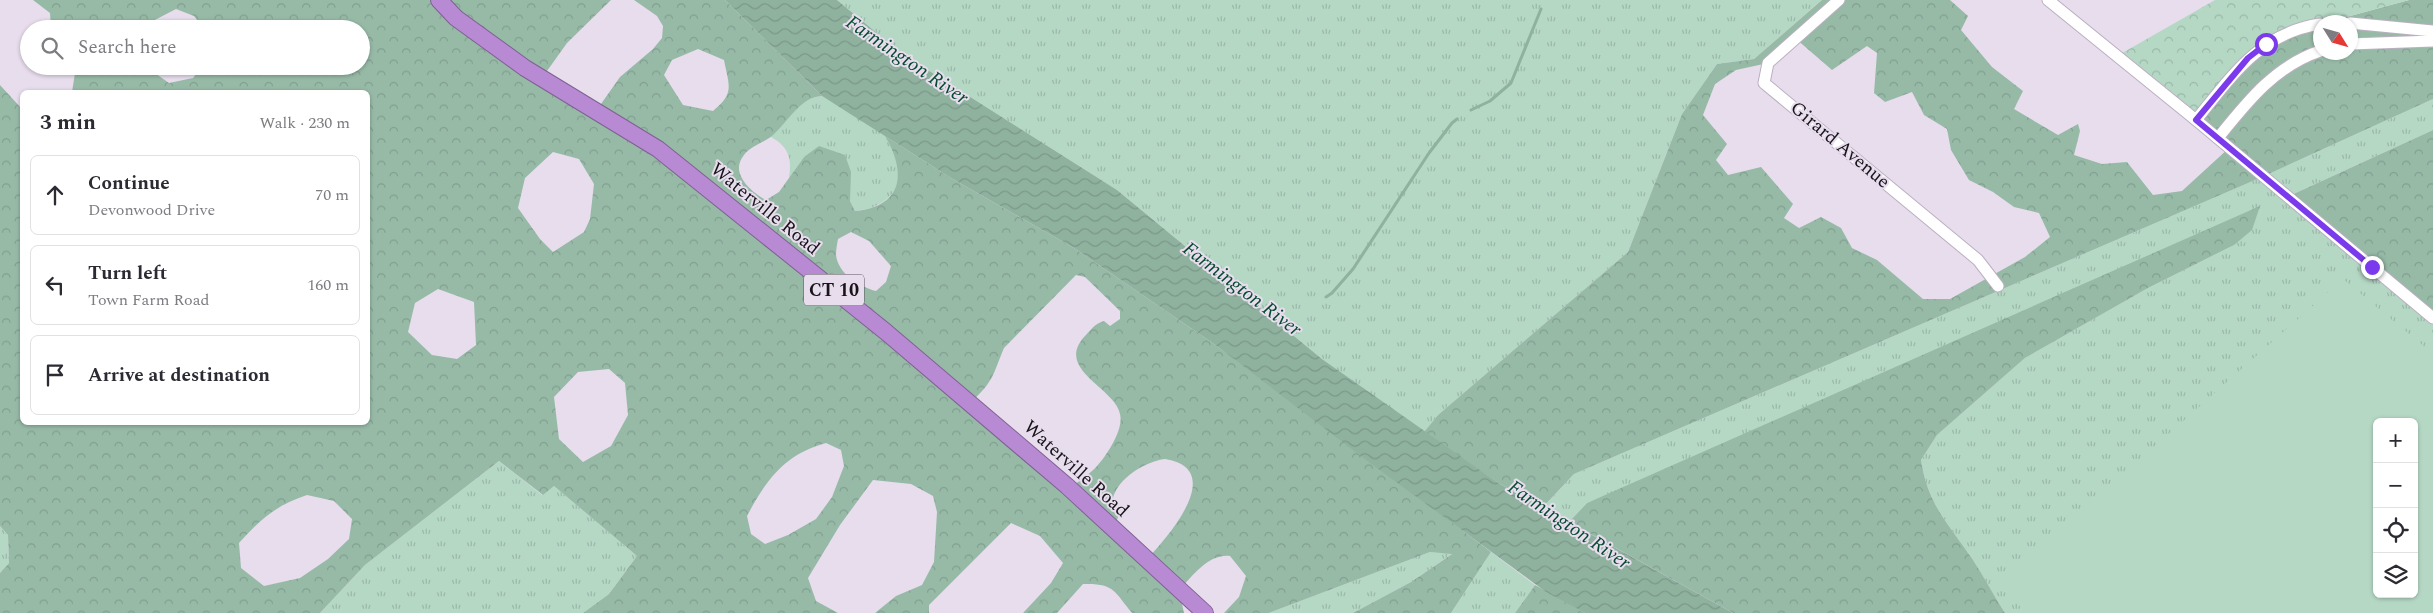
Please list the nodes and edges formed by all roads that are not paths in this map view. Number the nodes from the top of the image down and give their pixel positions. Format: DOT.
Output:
graph roads {
  1 [pos="439,0"];
  2 [pos="1839,0"];
  3 [pos="2048,0"];
  4 [pos="2358,24"];
  5 [pos="2313,25"];
  6 [pos="2433,31"];
  7 [pos="2433,42"];
  8 [pos="2358,44"];
  9 [pos="2313,53"];
  10 [pos="2196,120"];
  11 [pos="2218,138"];
  12 [pos="1998,286"];
  13 [pos="2433,318"];
  14 [pos="1205,613"];
  1 -- 14 [label="highway, Waterville Road / CT 10"];
  2 -- 12 [label="street, Girard Avenue"];
  3 -- 10 [label="street"];
  4 -- 6 [label="street"];
  5 -- 10 [label="street"];
  7 -- 8 [label="street"];
  9 -- 11 [label="street"];
  10 -- 11 [label="street"];
  11 -- 13 [label="street"];
}
